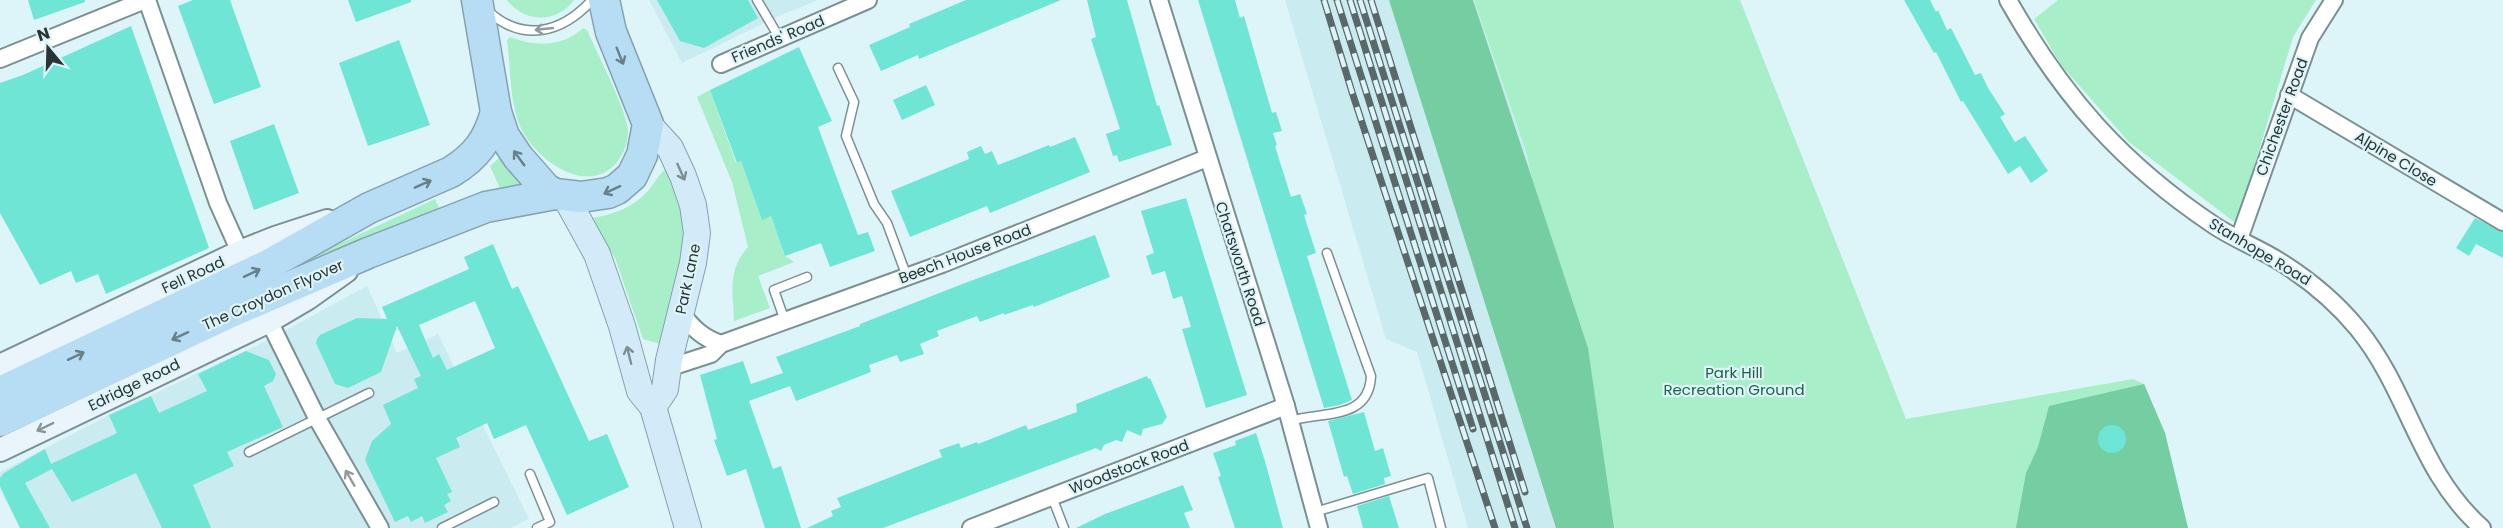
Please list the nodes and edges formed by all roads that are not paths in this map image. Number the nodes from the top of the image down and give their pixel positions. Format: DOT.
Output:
graph roads {
  1 [pos="146,0"];
  2 [pos="477,0"];
  3 [pos="592,0"];
  4 [pos="604,0"];
  5 [pos="757,0"];
  6 [pos="868,0"];
  7 [pos="1159,0"];
  8 [pos="2008,0"];
  9 [pos="2334,0"];
  10 [pos="780,39"];
  11 [pos="0,59"];
  12 [pos="721,64"];
  13 [pos="838,68"];
  14 [pos="2289,95"];
  15 [pos="496,112"];
  16 [pos="648,124"];
  17 [pos="1207,158"];
  18 [pos="560,195"];
  19 [pos="369,208"];
  20 [pos="2503,222"];
  21 [pos="2239,239"];
  22 [pos="240,252"];
  23 [pos="368,253"];
  24 [pos="1327,253"];
  25 [pos="807,277"];
  26 [pos="907,277"];
  27 [pos="681,312"];
  28 [pos="269,321"];
  29 [pos="786,321"];
  30 [pos="721,344"];
  31 [pos="668,368"];
  32 [pos="14,386"];
  33 [pos="369,393"];
  34 [pos="653,407"];
  35 [pos="1288,413"];
  36 [pos="318,420"];
  37 [pos="0,421"];
  38 [pos="0,450"];
  39 [pos="249,452"];
  40 [pos="530,474"];
  41 [pos="1052,497"];
  42 [pos="494,502"];
  43 [pos="1317,520"];
  44 [pos="380,528"];
  45 [pos="442,528"];
  46 [pos="537,528"];
  47 [pos="688,528"];
  48 [pos="971,528"];
  49 [pos="1064,528"];
  50 [pos="1441,528"];
  51 [pos="2482,528"];
  1 -- 11 [label="street"];
  1 -- 22 [label="street, Fell Road"];
  3 -- 2 [label="lane, one-way"];
  2 -- 15 [label="highway"];
  4 -- 16 [label="highway, one-way"];
  5 -- 10 [label="lane"];
  6 -- 10 [label="street, Friends' Road"];
  7 -- 17 [label="street, Chatsworth Road"];
  8 -- 21 [label="street, Stanhope Road"];
  9 -- 14 [label="street, Chichester Road"];
  10 -- 12 [label="street, Friends' Road"];
  13 -- 26 [label="lane"];
  14 -- 20 [label="street, Alpine Close"];
  14 -- 21 [label="street, Chichester Road"];
  18 -- 15 [label="highway, one-way"];
  19 -- 15 [label="highway, The Croydon Flyover, one-way"];
  16 -- 18 [label="highway, The Croydon Flyover, one-way"];
  16 -- 27 [label="main road, Park Lane, one-way"];
  17 -- 26 [label="street, Beech House Road"];
  17 -- 35 [label="street, Chatsworth Road"];
  18 -- 23 [label="highway, The Croydon Flyover"];
  34 -- 18 [label="main road, one-way"];
  19 -- 22 [label="street"];
  32 -- 19 [label="highway, The Croydon Flyover, one-way"];
  21 -- 51 [label="street, Stanhope Road"];
  22 -- 32 [label="street, Fell Road"];
  23 -- 28 [label="street, Edridge Road"];
  23 -- 32 [label="highway, The Croydon Flyover, one-way"];
  24 -- 35 [label="lane"];
  25 -- 29 [label="lane"];
  26 -- 29 [label="street, Beech House Road"];
  27 -- 30 [label="street"];
  27 -- 31 [label="main road, Park Lane"];
  28 -- 36 [label="street"];
  28 -- 38 [label="street, Edridge Road, one-way"];
  29 -- 30 [label="street, Beech House Road"];
  30 -- 31 [label="street, Beech House Road"];
  31 -- 34 [label="main road, Park Lane"];
  32 -- 37 [label="highway, The Croydon Flyover"];
  33 -- 36 [label="lane"];
  34 -- 47 [label="main road"];
  35 -- 41 [label="street, Woodstock Road"];
  35 -- 43 [label="street, Chatsworth Road"];
  36 -- 39 [label="lane"];
  44 -- 36 [label="street, one-way"];
  40 -- 46 [label="lane"];
  41 -- 48 [label="street, Woodstock Road"];
  41 -- 49 [label="lane"];
  42 -- 45 [label="lane"];
  43 -- 50 [label="lane"];
}
